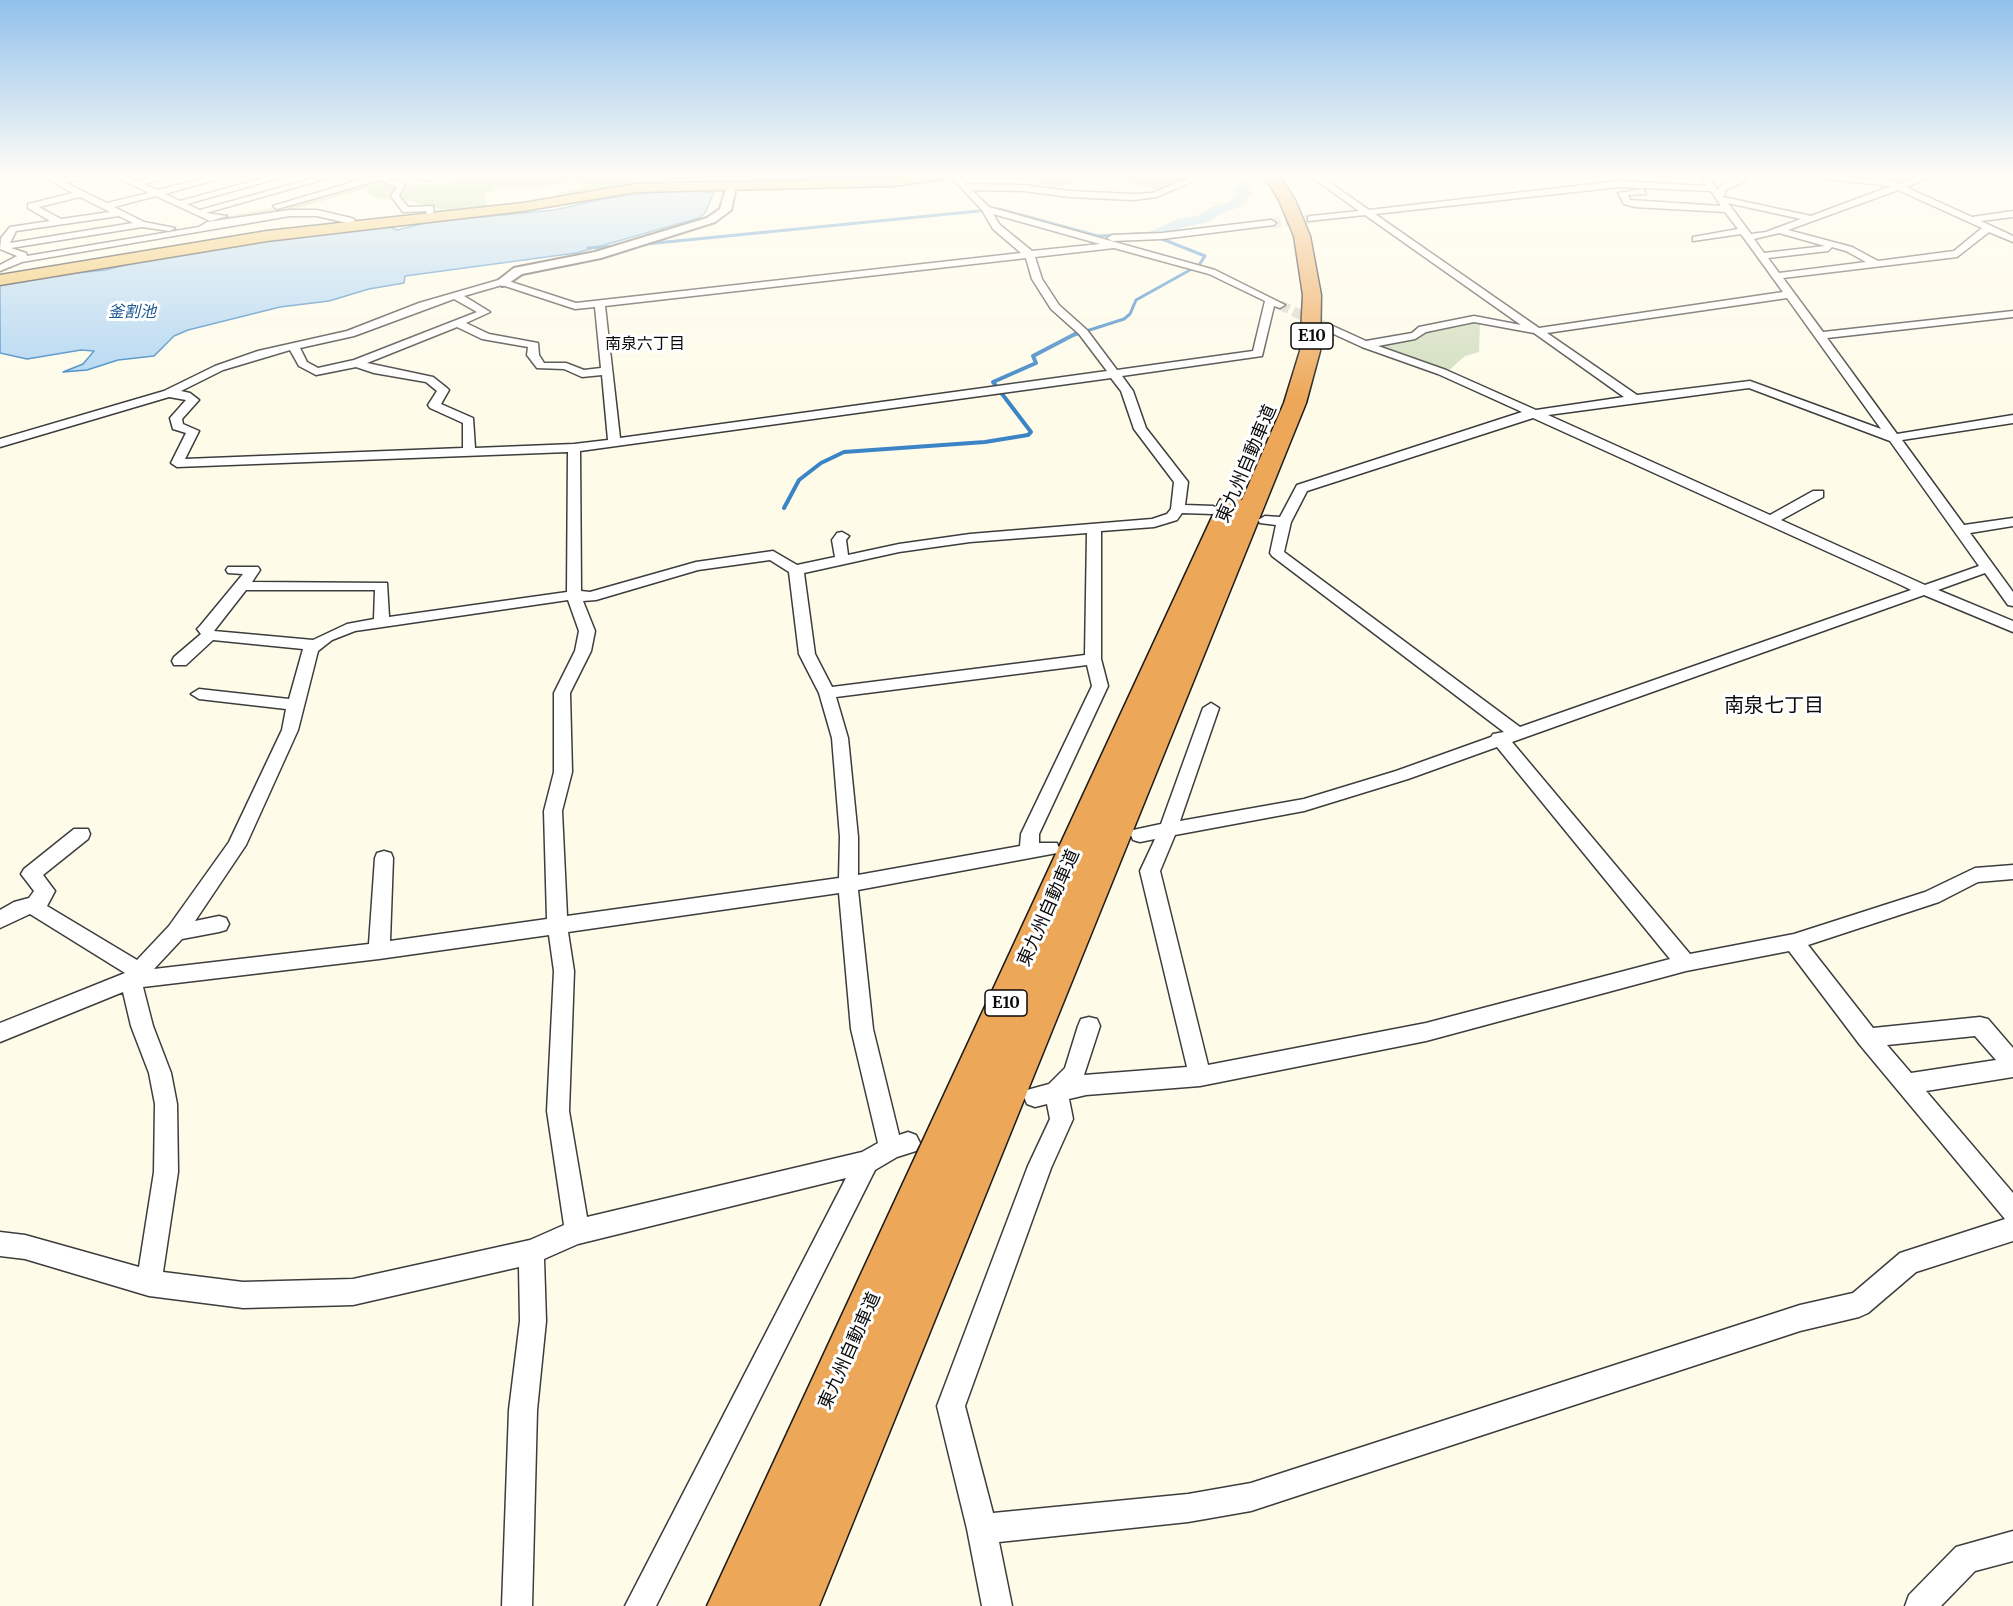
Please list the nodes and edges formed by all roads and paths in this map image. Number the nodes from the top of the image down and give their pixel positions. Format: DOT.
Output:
graph roads {
  1 [pos="8,250"];
  2 [pos="87,250"];
  3 [pos="177,250"];
  4 [pos="613,250"];
  5 [pos="1024,250"];
  6 [pos="1072,250"];
  7 [pos="1132,250"];
  8 [pos="1305,250"];
  9 [pos="1423,250"];
  10 [pos="1758,250"];
  11 [pos="1816,250"];
  12 [pos="1848,250"];
  13 [pos="1962,250"];
  14 [pos="81,251"];
  15 [pos="1030,255"];
  16 [pos="1762,256"];
  17 [pos="20,260"];
  18 [pos="1878,265"];
  19 [pos="1308,267"];
  20 [pos="0,268"];
  21 [pos="1777,276"];
  22 [pos="0,280"];
  23 [pos="502,282"];
  24 [pos="1791,294"];
  25 [pos="456,296"];
  26 [pos="600,303"];
  27 [pos="2013,314"];
  28 [pos="457,323"];
  29 [pos="1329,328"];
  30 [pos="1538,331"];
  31 [pos="1820,336"];
  32 [pos="1366,345"];
  33 [pos="294,347"];
  34 [pos="357,363"];
  35 [pos="608,370"];
  36 [pos="1114,372"];
  37 [pos="168,393"];
  38 [pos="1635,399"];
  39 [pos="1535,414"];
  40 [pos="2013,419"];
  41 [pos="1894,438"];
  42 [pos="614,441"];
  43 [pos="0,443"];
  44 [pos="574,448"];
  45 [pos="469,451"];
  46 [pos="1818,494"];
  47 [pos="1178,509"];
  48 [pos="1213,510"];
  49 [pos="1265,520"];
  50 [pos="1772,520"];
  51 [pos="1284,522"];
  52 [pos="2013,522"];
  53 [pos="1094,528"];
  54 [pos="1962,530"];
  55 [pos="842,536"];
  56 [pos="842,560"];
  57 [pos="1986,568"];
  58 [pos="233,570"];
  59 [pos="796,570"];
  60 [pos="242,586"];
  61 [pos="1924,588"];
  62 [pos="574,595"];
  63 [pos="2013,602"];
  64 [pos="381,623"];
  65 [pos="2013,627"];
  66 [pos="209,635"];
  67 [pos="316,645"];
  68 [pos="1093,659"];
  69 [pos="180,661"];
  70 [pos="827,693"];
  71 [pos="200,694"];
  72 [pos="295,705"];
  73 [pos="1211,708"];
  74 [pos="1507,735"];
  75 [pos="1168,830"];
  76 [pos="81,834"];
  77 [pos="1140,835"];
  78 [pos="1050,848"];
  79 [pos="1029,851"];
  80 [pos="384,858"];
  81 [pos="2013,872"];
  82 [pos="848,884"];
  83 [pos="37,904"];
  84 [pos="0,920"];
  85 [pos="557,923"];
  86 [pos="219,924"];
  87 [pos="176,932"];
  88 [pos="1794,942"];
  89 [pos="379,951"];
  90 [pos="1686,963"];
  91 [pos="135,976"];
  92 [pos="1089,1026"];
  93 [pos="0,1033"];
  94 [pos="1868,1038"];
  95 [pos="2013,1065"];
  96 [pos="1200,1076"];
  97 [pos="1906,1084"];
  98 [pos="1045,1094"];
  99 [pos="867,1162"];
  100 [pos="2013,1211"];
  101 [pos="2013,1229"];
  102 [pos="577,1232"];
  103 [pos="0,1244"];
  104 [pos="531,1252"];
  105 [pos="149,1283"];
  106 [pos="982,1529"];
  107 [pos="2013,1546"];
  108 [pos="517,1606"];
  109 [pos="640,1606"];
  110 [pos="735,1606"];
  111 [pos="791,1606"];
  112 [pos="997,1606"];
  113 [pos="1920,1606"];
  1 -- 17 [label="street"];
  2 -- 14 [label="street"];
  3 -- 22 [label="highway"];
  4 -- 23 [label="street"];
  5 -- 15 [label="street"];
  6 -- 15 [label="street"];
  7 -- 36 [label="street"];
  8 -- 19 [label="highway, 東九州自動車道 / E10"];
  9 -- 30 [label="street"];
  10 -- 16 [label="street"];
  11 -- 16 [label="street"];
  12 -- 18 [label="street"];
  13 -- 18 [label="street"];
  14 -- 17 [label="street"];
  15 -- 26 [label="street"];
  15 -- 36 [label="street"];
  16 -- 21 [label="street"];
  17 -- 20 [label="street"];
  18 -- 21 [label="street"];
  19 -- 110 [label="highway, 東九州自動車道 / E10"];
  19 -- 111 [label="highway, 東九州自動車道 / E10"];
  21 -- 24 [label="street"];
  23 -- 25 [label="street"];
  23 -- 26 [label="street"];
  24 -- 30 [label="street"];
  24 -- 31 [label="street"];
  25 -- 28 [label="street"];
  25 -- 33 [label="street"];
  26 -- 35 [label="street"];
  27 -- 31 [label="street"];
  28 -- 34 [label="street"];
  28 -- 35 [label="street"];
  29 -- 32 [label="street"];
  30 -- 32 [label="street"];
  30 -- 38 [label="street"];
  31 -- 41 [label="street"];
  32 -- 39 [label="street"];
  33 -- 34 [label="street"];
  33 -- 37 [label="street"];
  34 -- 45 [label="street"];
  35 -- 42 [label="street"];
  36 -- 42 [label="street"];
  36 -- 47 [label="street"];
  37 -- 43 [label="street"];
  37 -- 45 [label="street"];
  38 -- 39 [label="street"];
  38 -- 41 [label="street"];
  39 -- 50 [label="street"];
  39 -- 51 [label="street"];
  40 -- 41 [label="street"];
  41 -- 54 [label="street"];
  42 -- 44 [label="street"];
  44 -- 45 [label="street"];
  44 -- 62 [label="street"];
  46 -- 50 [label="street"];
  47 -- 48 [label="street"];
  47 -- 53 [label="street"];
  49 -- 51 [label="street"];
  50 -- 61 [label="street"];
  51 -- 74 [label="street"];
  52 -- 54 [label="street"];
  53 -- 56 [label="street"];
  53 -- 68 [label="street"];
  54 -- 57 [label="street"];
  55 -- 56 [label="street"];
  56 -- 59 [label="street"];
  57 -- 61 [label="street"];
  57 -- 63 [label="street"];
  58 -- 60 [label="street"];
  59 -- 62 [label="street"];
  59 -- 70 [label="street"];
  60 -- 64 [label="street"];
  60 -- 66 [label="street"];
  61 -- 65 [label="street"];
  61 -- 74 [label="street"];
  62 -- 64 [label="street"];
  62 -- 85 [label="street"];
  64 -- 67 [label="street"];
  66 -- 67 [label="street"];
  66 -- 69 [label="street"];
  67 -- 72 [label="street"];
  68 -- 70 [label="street"];
  68 -- 79 [label="street"];
  70 -- 82 [label="street"];
  71 -- 72 [label="street"];
  72 -- 87 [label="street"];
  73 -- 75 [label="street"];
  74 -- 75 [label="street"];
  74 -- 90 [label="street"];
  75 -- 77 [label="street"];
  75 -- 96 [label="street"];
  76 -- 83 [label="street"];
  78 -- 79 [label="street"];
  79 -- 82 [label="street"];
  80 -- 89 [label="street"];
  81 -- 88 [label="street"];
  82 -- 85 [label="street"];
  82 -- 99 [label="street"];
  83 -- 84 [label="street"];
  83 -- 91 [label="street"];
  85 -- 89 [label="street"];
  85 -- 102 [label="street"];
  86 -- 87 [label="street"];
  87 -- 91 [label="street"];
  88 -- 90 [label="street"];
  88 -- 94 [label="street"];
  89 -- 91 [label="street"];
  90 -- 96 [label="street"];
  91 -- 93 [label="street"];
  91 -- 105 [label="street"];
  92 -- 98 [label="street"];
  94 -- 95 [label="street"];
  94 -- 97 [label="street"];
  95 -- 97 [label="street"];
  96 -- 98 [label="street"];
  97 -- 100 [label="street"];
  98 -- 106 [label="street"];
  99 -- 102 [label="street"];
  99 -- 109 [label="street"];
  101 -- 106 [label="street"];
  102 -- 104 [label="street"];
  103 -- 105 [label="street"];
  104 -- 105 [label="street"];
  104 -- 108 [label="street"];
  106 -- 112 [label="street"];
  107 -- 113 [label="street"];
}
